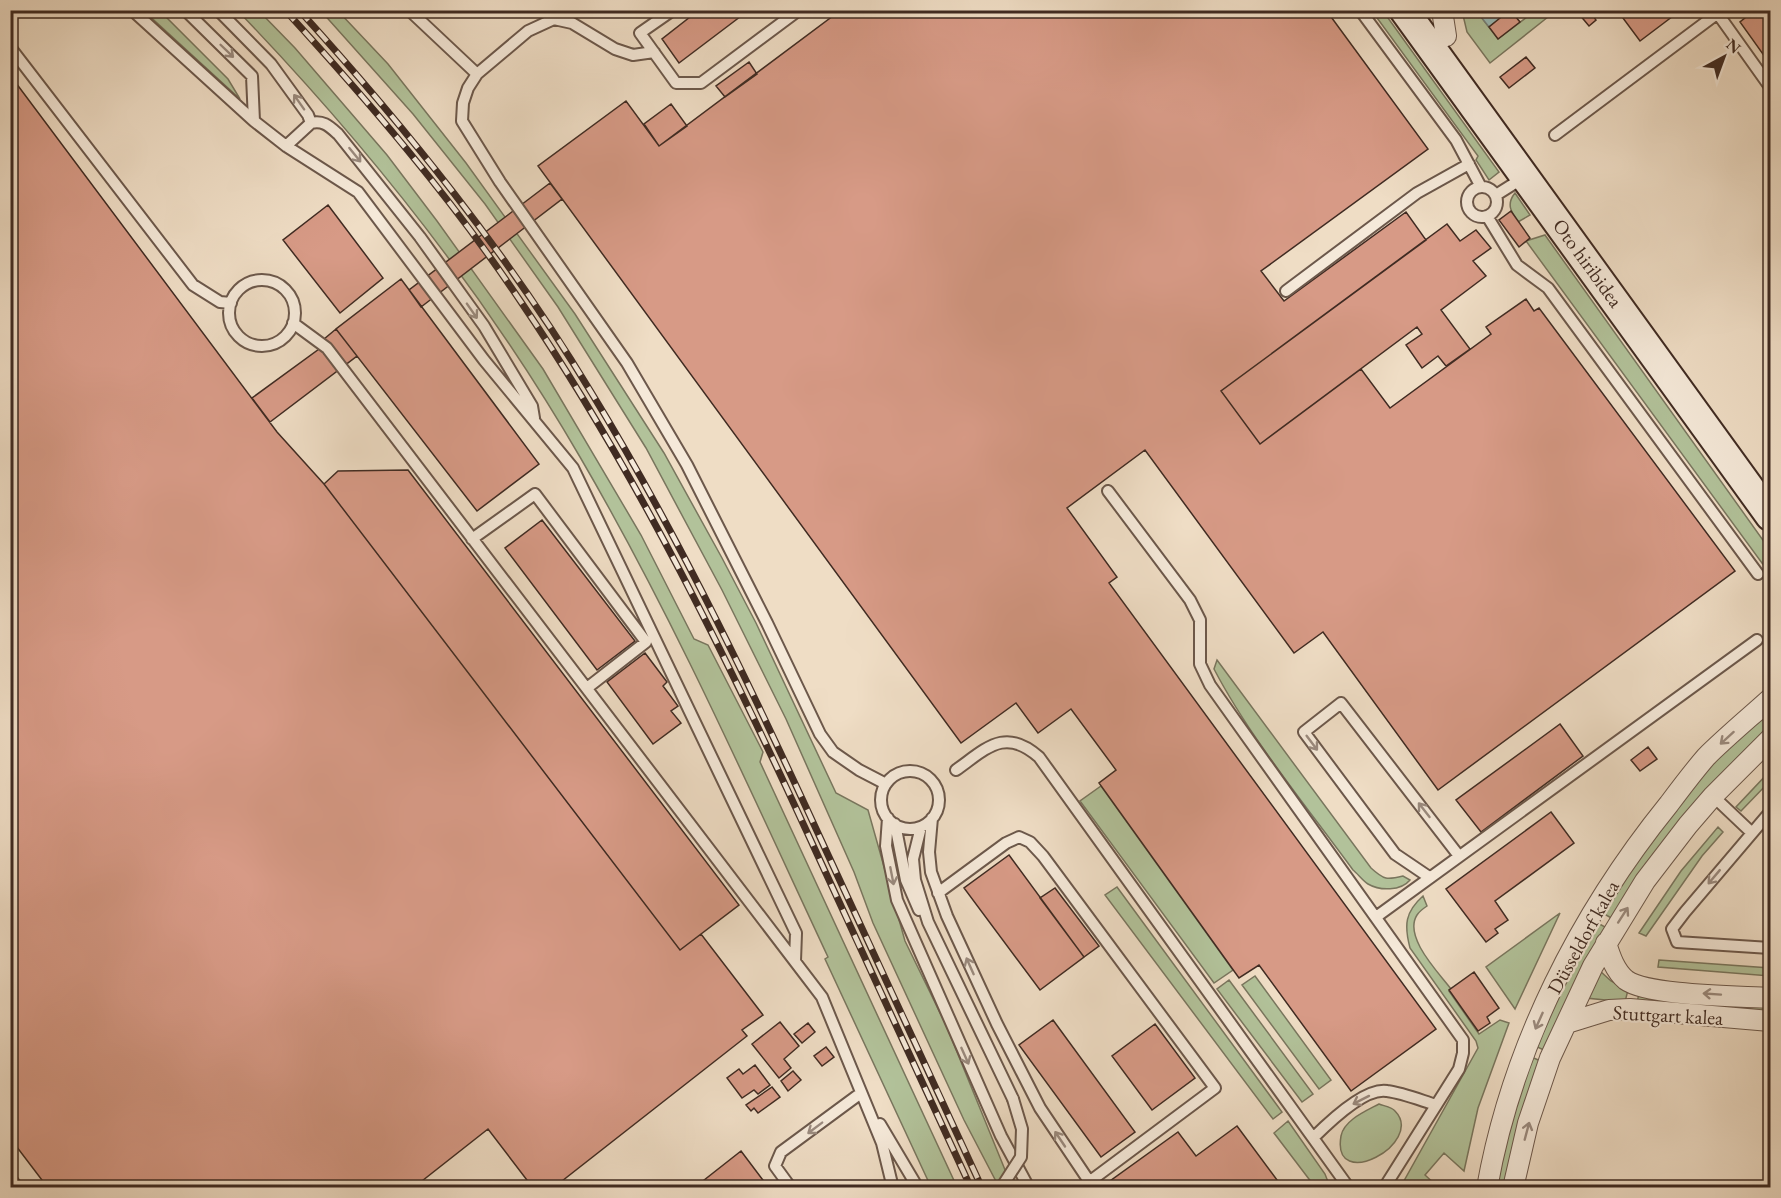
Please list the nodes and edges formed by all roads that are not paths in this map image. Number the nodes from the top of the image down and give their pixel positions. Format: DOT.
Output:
graph roads {
  1 [pos="132,10"];
  2 [pos="185,10"];
  3 [pos="218,10"];
  4 [pos="409,10"];
  5 [pos="673,10"];
  6 [pos="799,10"];
  7 [pos="1360,10"];
  8 [pos="1404,10"];
  9 [pos="1428,10"];
  10 [pos="1720,12"];
  11 [pos="1444,23"];
  12 [pos="10,47"];
  13 [pos="654,52"];
  14 [pos="477,74"];
  15 [pos="1770,87"];
  16 [pos="254,121"];
  17 [pos="311,123"];
  18 [pos="1555,135"];
  19 [pos="286,146"];
  20 [pos="1469,164"];
  21 [pos="1525,177"];
  22 [pos="1481,187"];
  23 [pos="1496,195"];
  24 [pos="1488,216"];
  25 [pos="1286,291"];
  26 [pos="231,303"];
  27 [pos="293,323"];
  28 [pos="534,421"];
  29 [pos="1770,485"];
  30 [pos="1108,491"];
  31 [pos="1770,516"];
  32 [pos="472,539"];
  33 [pos="1758,574"];
  34 [pos="1756,640"];
  35 [pos="587,688"];
  36 [pos="1770,699"];
  37 [pos="1770,739"];
  38 [pos="957,770"];
  39 [pos="886,784"];
  40 [pos="1713,796"];
  41 [pos="1770,812"];
  42 [pos="933,818"];
  43 [pos="891,821"];
  44 [pos="921,827"];
  45 [pos="1752,833"];
  46 [pos="1459,856"];
  47 [pos="1430,877"];
  48 [pos="938,893"];
  49 [pos="1376,917"];
  50 [pos="928,922"];
  51 [pos="1606,943"];
  52 [pos="1770,948"];
  53 [pos="795,961"];
  54 [pos="1770,998"];
  55 [pos="1770,1021"];
  56 [pos="1567,1023"];
  57 [pos="861,1093"];
  58 [pos="1436,1105"];
  59 [pos="1313,1138"];
  60 [pos="10,1178"];
  61 [pos="1091,1185"];
  62 [pos="18,1188"];
  63 [pos="791,1188"];
  64 [pos="893,1188"];
  65 [pos="918,1188"];
  66 [pos="1001,1188"];
  67 [pos="1029,1188"];
  68 [pos="1349,1188"];
  69 [pos="1384,1188"];
  70 [pos="1487,1188"];
  71 [pos="1513,1188"];
  1 -- 16 [label="lane"];
  2 -- 16 [label="lane, one-way"];
  17 -- 3 [label="lane, one-way"];
  4 -- 14 [label="lane"];
  5 -- 13 [label="lane"];
  6 -- 13 [label="lane"];
  7 -- 20 [label="lane"];
  8 -- 21 [label="street, Oto hiribidea"];
  9 -- 11 [label="street, Oto hiribidea"];
  10 -- 15 [label="lane"];
  10 -- 18 [label="lane"];
  11 -- 29 [label="street, Oto hiribidea"];
  12 -- 26 [label="lane"];
  13 -- 14 [label="lane"];
  14 -- 39 [label="lane"];
  16 -- 19 [label="lane"];
  17 -- 19 [label="lane"];
  17 -- 28 [label="lane, one-way"];
  19 -- 28 [label="lane"];
  20 -- 22 [label="lane"];
  20 -- 25 [label="lane"];
  21 -- 23 [label="lane"];
  21 -- 31 [label="street, Oto hiribidea"];
  22 -- 23 [label="lane"];
  22 -- 24 [label="lane"];
  23 -- 24 [label="lane"];
  24 -- 33 [label="lane"];
  26 -- 27 [label="lane"];
  26 -- 27 [label="lane"];
  27 -- 32 [label="lane"];
  28 -- 53 [label="lane"];
  30 -- 49 [label="lane"];
  32 -- 35 [label="lane"];
  32 -- 35 [label="lane"];
  34 -- 46 [label="lane"];
  35 -- 53 [label="lane"];
  36 -- 70 [label="street, Düsseldorf kalea, one-way"];
  37 -- 40 [label="street, Düsseldorf kalea"];
  38 -- 59 [label="lane"];
  39 -- 42 [label="lane"];
  39 -- 43 [label="lane"];
  40 -- 45 [label="lane"];
  51 -- 40 [label="street, Düsseldorf kalea, one-way"];
  41 -- 45 [label="lane"];
  42 -- 44 [label="lane"];
  42 -- 48 [label="lane"];
  43 -- 44 [label="lane"];
  43 -- 50 [label="lane"];
  43 -- 67 [label="lane, one-way"];
  44 -- 50 [label="lane"];
  45 -- 52 [label="lane, one-way"];
  46 -- 47 [label="lane"];
  46 -- 47 [label="lane, one-way"];
  47 -- 49 [label="lane"];
  61 -- 48 [label="lane, one-way"];
  48 -- 61 [label="lane"];
  49 -- 58 [label="lane"];
  50 -- 66 [label="lane, bridge"];
  54 -- 51 [label="street, Stuttgart kalea, one-way"];
  51 -- 56 [label="street, Düsseldorf kalea"];
  53 -- 57 [label="lane"];
  55 -- 56 [label="street, Stuttgart kalea"];
  71 -- 56 [label="street, Düsseldorf kalea, one-way"];
  57 -- 63 [label="lane, one-way"];
  57 -- 64 [label="lane"];
  57 -- 65 [label="lane"];
  58 -- 59 [label="lane, one-way"];
  58 -- 69 [label="lane"];
  59 -- 68 [label="lane"];
  60 -- 62 [label="lane"];
}
